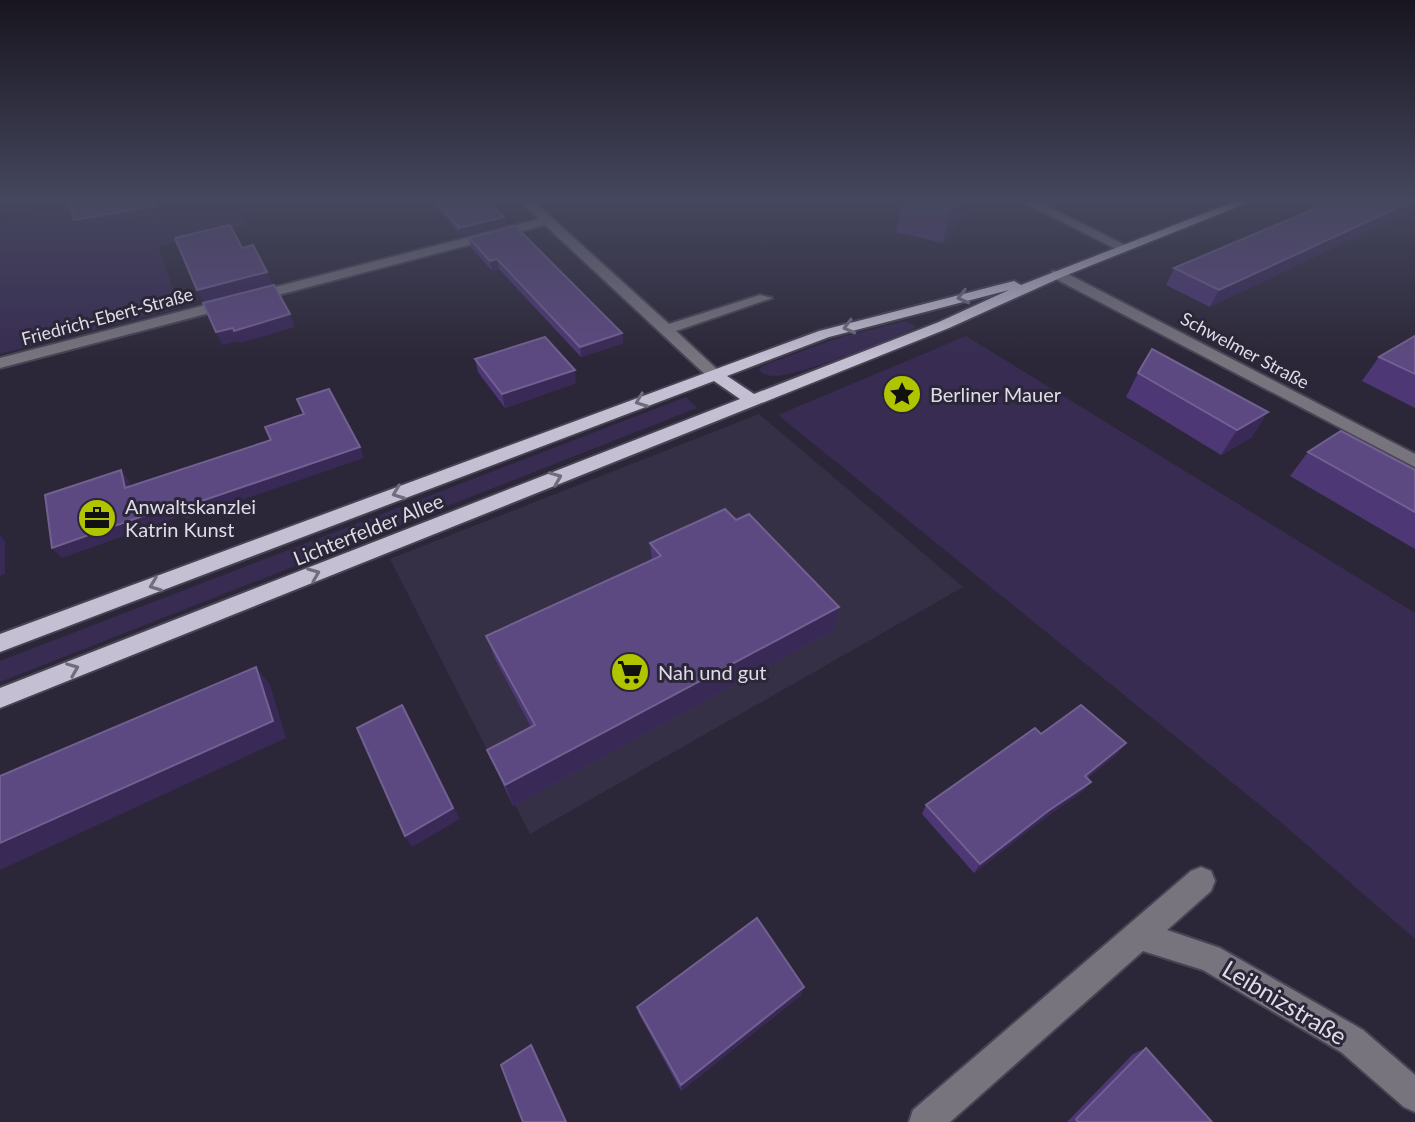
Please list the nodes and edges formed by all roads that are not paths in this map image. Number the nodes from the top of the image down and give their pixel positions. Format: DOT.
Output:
graph roads {
  1 [pos="422,253"];
  2 [pos="582,253"];
  3 [pos="1111,253"];
  4 [pos="1057,274"];
  5 [pos="765,298"];
  6 [pos="666,330"];
  7 [pos="0,363"];
  8 [pos="714,374"];
  9 [pos="753,401"];
  10 [pos="1415,461"];
  11 [pos="0,643"];
  12 [pos="0,698"];
  13 [pos="1201,881"];
  14 [pos="1139,935"];
  15 [pos="1415,1096"];
  16 [pos="925,1122"];
  1 -- 7 [label="street, Friedrich-Ebert-Straße"];
  2 -- 6 [label="street"];
  3 -- 4 [label="main road"];
  4 -- 8 [label="main road, Lichterfelder Allee, one-way"];
  4 -- 9 [label="main road, Lichterfelder Allee"];
  4 -- 10 [label="street, Schwelmer Straße"];
  5 -- 6 [label="street"];
  6 -- 8 [label="street"];
  8 -- 9 [label="main road"];
  8 -- 11 [label="main road, Lichterfelder Allee, one-way"];
  12 -- 9 [label="main road, Lichterfelder Allee, one-way"];
  13 -- 14 [label="street"];
  14 -- 15 [label="street, Leibnizstraße"];
  14 -- 16 [label="street"];
}
